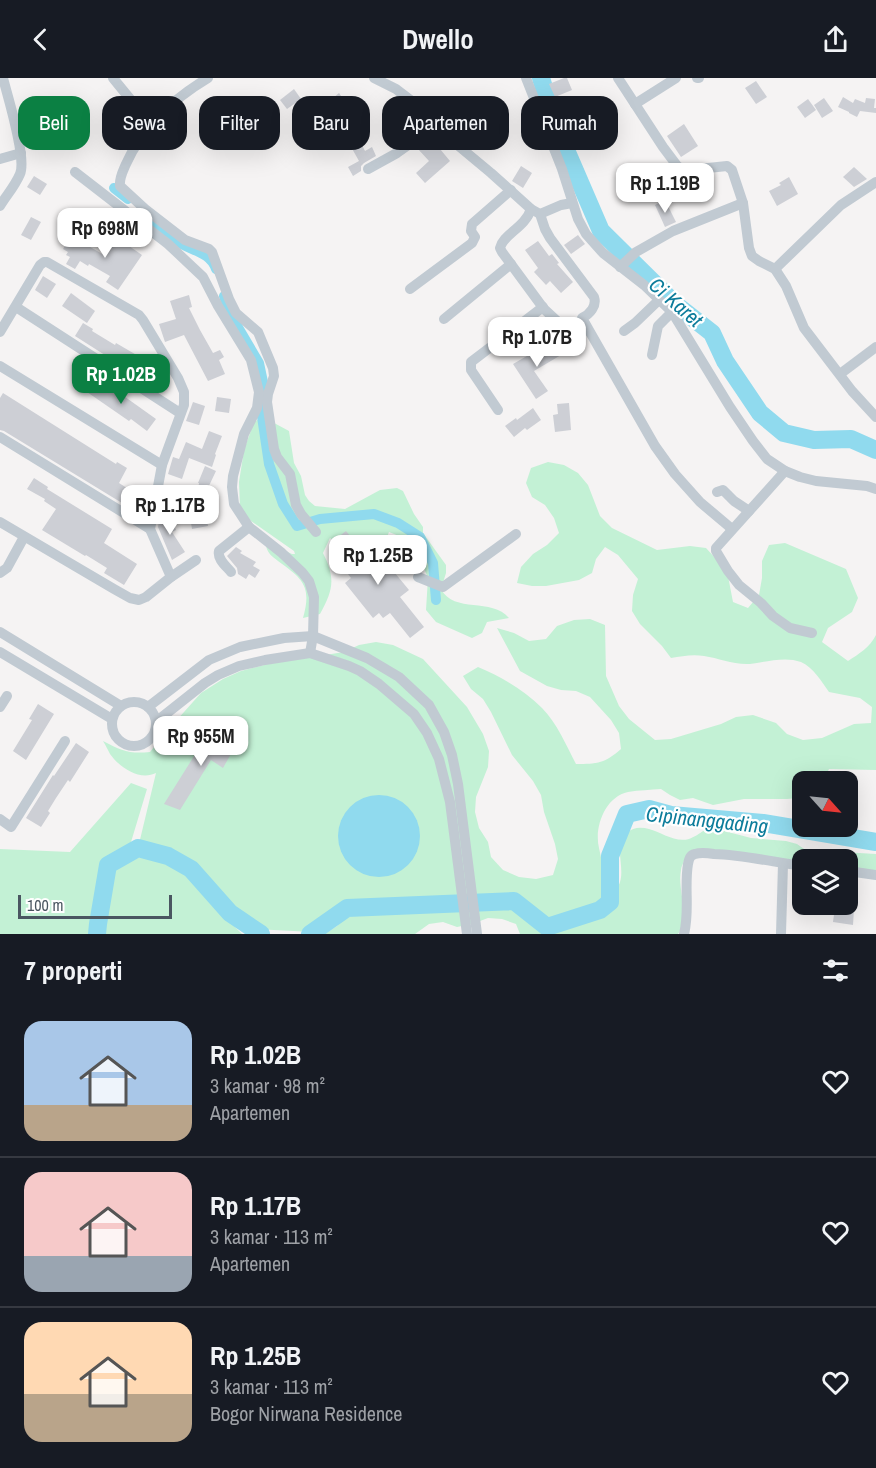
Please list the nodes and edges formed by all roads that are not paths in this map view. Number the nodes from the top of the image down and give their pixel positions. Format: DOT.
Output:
graph roads {
  1 [pos="3,78"];
  2 [pos="113,78"];
  3 [pos="208,78"];
  4 [pos="374,78"];
  5 [pos="526,78"];
  6 [pos="618,78"];
  7 [pos="676,78"];
  8 [pos="128,96"];
  9 [pos="405,96"];
  10 [pos="4,97"];
  11 [pos="635,104"];
  12 [pos="401,150"];
  13 [pos="463,150"];
  14 [pos="21,153"];
  15 [pos="0,159"];
  16 [pos="368,169"];
  17 [pos="75,172"];
  18 [pos="876,182"];
  19 [pos="511,190"];
  20 [pos="572,203"];
  21 [pos="743,203"];
  22 [pos="0,206"];
  23 [pos="535,212"];
  24 [pos="511,264"];
  25 [pos="624,264"];
  26 [pos="775,269"];
  27 [pos="410,289"];
  28 [pos="659,300"];
  29 [pos="16,307"];
  30 [pos="543,307"];
  31 [pos="672,312"];
  32 [pos="444,320"];
  33 [pos="557,321"];
  34 [pos="624,331"];
  35 [pos="0,332"];
  36 [pos="876,347"];
  37 [pos="651,355"];
  38 [pos="0,366"];
  39 [pos="840,374"];
  40 [pos="498,410"];
  41 [pos="180,413"];
  42 [pos="876,417"];
  43 [pos="0,437"];
  44 [pos="162,465"];
  45 [pos="785,471"];
  46 [pos="876,489"];
  47 [pos="717,492"];
  48 [pos="749,510"];
  49 [pos="0,522"];
  50 [pos="249,527"];
  51 [pos="313,528"];
  52 [pos="150,529"];
  53 [pos="732,529"];
  54 [pos="516,534"];
  55 [pos="24,537"];
  56 [pos="196,560"];
  57 [pos="231,572"];
  58 [pos="0,573"];
  59 [pos="171,577"];
  60 [pos="418,577"];
  61 [pos="0,632"];
  62 [pos="812,633"];
  63 [pos="312,636"];
  64 [pos="0,652"];
  65 [pos="310,653"];
  66 [pos="7,696"];
  67 [pos="121,706"];
  68 [pos="0,707"];
  69 [pos="148,707"];
  70 [pos="112,719"];
  71 [pos="157,721"];
  72 [pos="65,741"];
  73 [pos="0,819"];
  74 [pos="783,864"];
  75 [pos="792,865"];
  76 [pos="858,872"];
  77 [pos="876,875"];
  78 [pos="467,890"];
  79 [pos="470,915"];
  80 [pos="467,934"];
  81 [pos="477,934"];
  82 [pos="684,934"];
  83 [pos="781,934"];
  1 -- 10 [label="street"];
  2 -- 8 [label="street"];
  3 -- 51 [label="street"];
  4 -- 9 [label="street"];
  5 -- 20 [label="street"];
  6 -- 11 [label="street"];
  7 -- 11 [label="street"];
  10 -- 14 [label="street"];
  11 -- 21 [label="street"];
  12 -- 16 [label="street"];
  13 -- 19 [label="street"];
  14 -- 15 [label="street"];
  14 -- 22 [label="street"];
  17 -- 50 [label="street"];
  18 -- 26 [label="street"];
  19 -- 23 [label="street"];
  19 -- 27 [label="street"];
  20 -- 23 [label="street"];
  20 -- 25 [label="street"];
  21 -- 25 [label="street"];
  21 -- 26 [label="street"];
  23 -- 24 [label="street"];
  23 -- 53 [label="street"];
  24 -- 30 [label="street"];
  24 -- 32 [label="street"];
  25 -- 28 [label="street"];
  26 -- 39 [label="street"];
  28 -- 31 [label="street"];
  28 -- 34 [label="street"];
  29 -- 35 [label="street"];
  29 -- 41 [label="street"];
  29 -- 41 [label="street"];
  30 -- 33 [label="street"];
  30 -- 40 [label="street"];
  31 -- 37 [label="street"];
  31 -- 45 [label="street"];
  36 -- 39 [label="street"];
  38 -- 44 [label="street"];
  39 -- 42 [label="street"];
  41 -- 44 [label="street"];
  43 -- 52 [label="street"];
  44 -- 52 [label="street"];
  45 -- 46 [label="street"];
  45 -- 48 [label="street"];
  47 -- 48 [label="street"];
  48 -- 53 [label="street"];
  49 -- 55 [label="street"];
  50 -- 57 [label="street"];
  50 -- 63 [label="street"];
  52 -- 59 [label="street"];
  53 -- 62 [label="street"];
  54 -- 60 [label="street"];
  55 -- 58 [label="street"];
  55 -- 59 [label="street"];
  56 -- 59 [label="street"];
  61 -- 67 [label="street"];
  63 -- 65 [label="street"];
  63 -- 69 [label="street"];
  63 -- 78 [label="street"];
  64 -- 70 [label="street"];
  65 -- 71 [label="street"];
  65 -- 78 [label="street"];
  66 -- 68 [label="street"];
  67 -- 69 [label="street"];
  67 -- 70 [label="street"];
  69 -- 71 [label="street"];
  70 -- 71 [label="street"];
  72 -- 73 [label="street"];
  74 -- 75 [label="street"];
  74 -- 82 [label="street"];
  74 -- 83 [label="street"];
  76 -- 77 [label="street"];
  78 -- 79 [label="street"];
  79 -- 80 [label="street"];
  79 -- 81 [label="street"];
}
